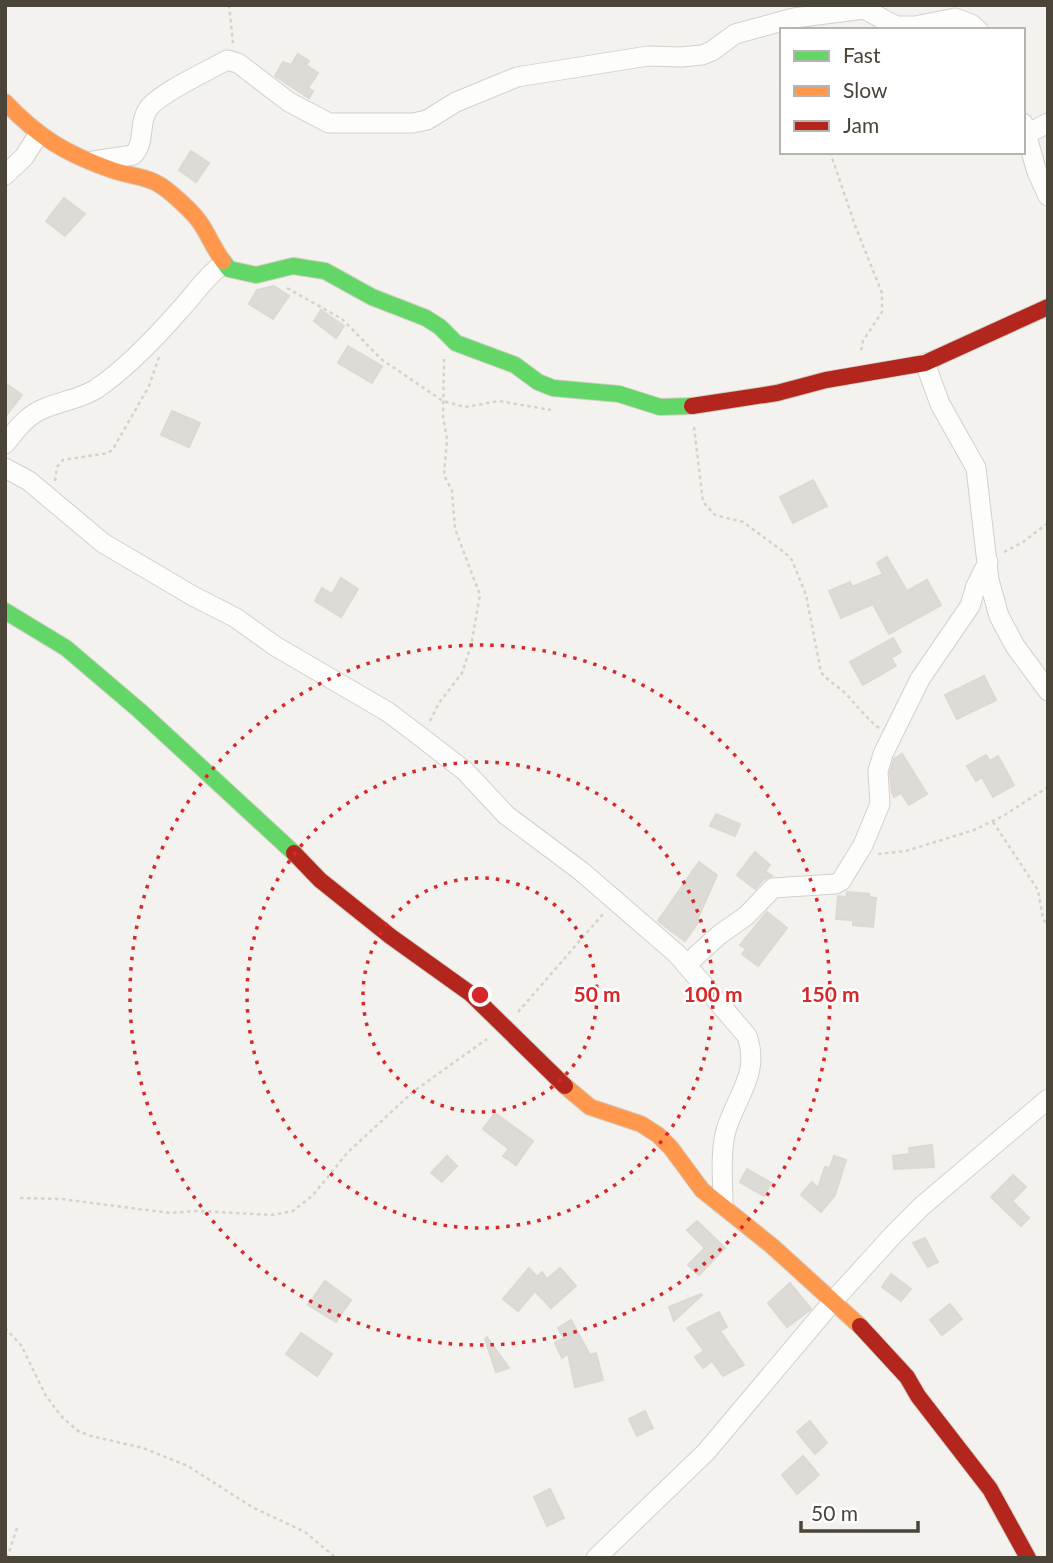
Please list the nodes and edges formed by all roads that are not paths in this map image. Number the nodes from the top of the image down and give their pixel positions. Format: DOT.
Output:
graph roads {
  1 [pos="871,9"];
  2 [pos="976,28"];
  3 [pos="5,102"];
  4 [pos="1048,123"];
  5 [pos="1025,128"];
  6 [pos="38,135"];
  7 [pos="93,162"];
  8 [pos="5,176"];
  9 [pos="1048,196"];
  10 [pos="223,264"];
  11 [pos="1048,307"];
  12 [pos="925,362"];
  13 [pos="5,444"];
  14 [pos="5,468"];
  15 [pos="988,562"];
  16 [pos="5,611"];
  17 [pos="1048,691"];
  18 [pos="687,965"];
  19 [pos="1048,1099"];
  20 [pos="723,1205"];
  21 [pos="834,1300"];
  22 [pos="596,1558"];
  23 [pos="1028,1558"];
  1 -- 2 [label="street"];
  1 -- 7 [label="street"];
  3 -- 6 [label="street"];
  4 -- 5 [label="street"];
  5 -- 9 [label="street"];
  6 -- 7 [label="street"];
  6 -- 8 [label="street"];
  7 -- 10 [label="street"];
  10 -- 12 [label="street"];
  10 -- 13 [label="street"];
  11 -- 12 [label="street"];
  12 -- 15 [label="street"];
  14 -- 18 [label="street"];
  15 -- 17 [label="street"];
  15 -- 18 [label="street"];
  16 -- 20 [label="street"];
  18 -- 20 [label="street"];
  19 -- 21 [label="street"];
  20 -- 21 [label="street"];
  21 -- 22 [label="street"];
  21 -- 23 [label="street"];
}
